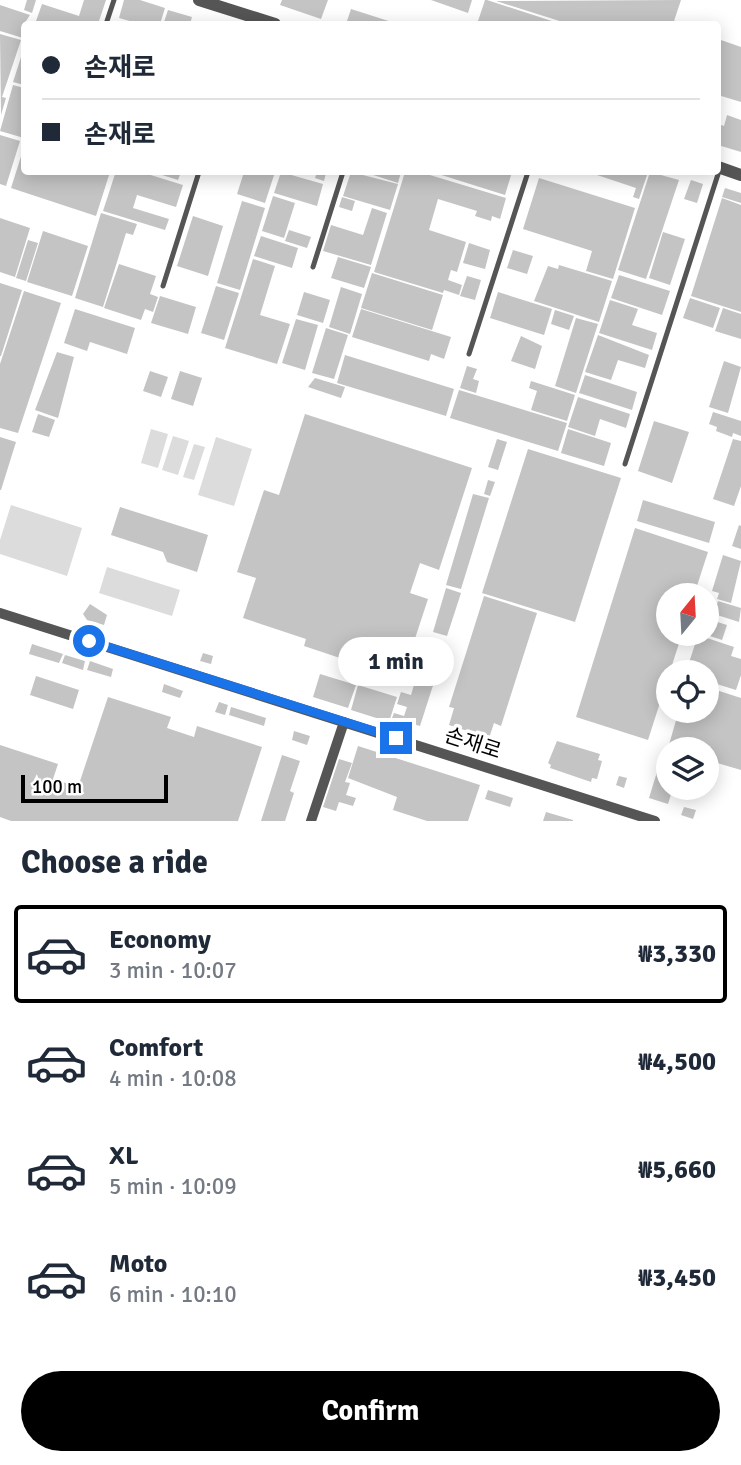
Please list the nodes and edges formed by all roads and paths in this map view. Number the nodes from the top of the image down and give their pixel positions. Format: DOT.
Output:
graph roads {
  1 [pos="114,0"];
  2 [pos="199,0"];
  3 [pos="239,12"];
  4 [pos="107,21"];
  5 [pos="266,21"];
  6 [pos="721,168"];
  7 [pos="198,175"];
  8 [pos="342,175"];
  9 [pos="527,175"];
  10 [pos="716,175"];
  11 [pos="741,175"];
  12 [pos="313,267"];
  13 [pos="163,286"];
  14 [pos="469,354"];
  15 [pos="625,464"];
  16 [pos="0,613"];
  17 [pos="344,722"];
  18 [pos="311,821"];
  19 [pos="655,821"];
  1 -- 4 [label="lane"];
  2 -- 3 [label="street"];
  3 -- 5 [label="street"];
  6 -- 11 [label="street"];
  7 -- 13 [label="lane"];
  8 -- 12 [label="lane"];
  9 -- 14 [label="lane"];
  10 -- 15 [label="lane"];
  16 -- 17 [label="street, 손재로"];
  17 -- 18 [label="street"];
  17 -- 19 [label="street, 손재로"];
}
